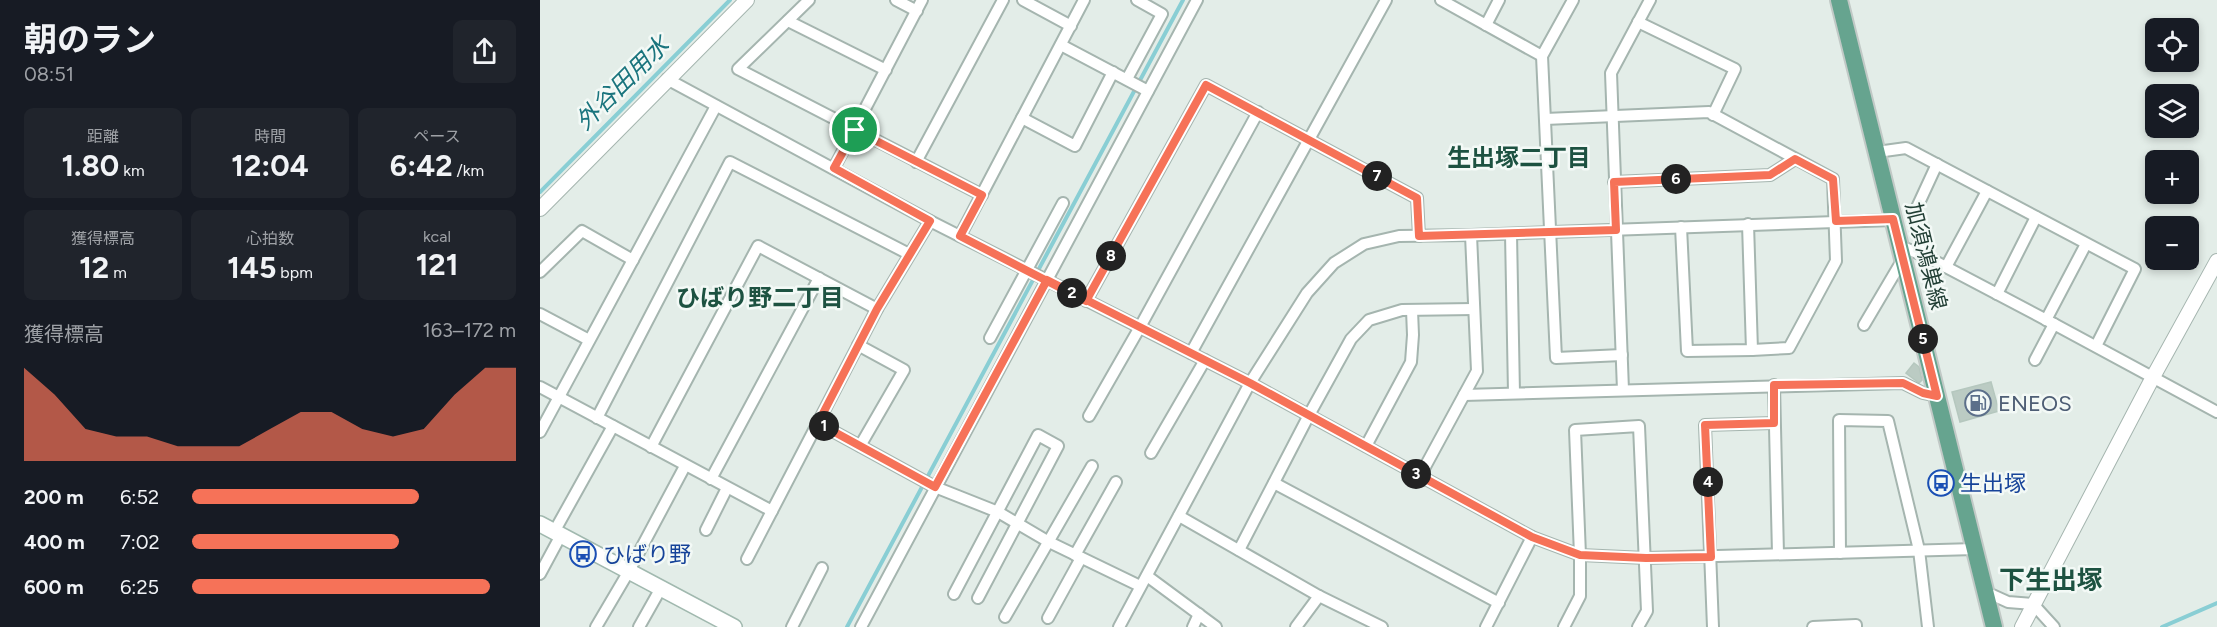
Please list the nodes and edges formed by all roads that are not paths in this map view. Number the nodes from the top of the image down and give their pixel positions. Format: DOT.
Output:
graph roads {
  1 [pos="747,0"];
  2 [pos="809,0"];
  3 [pos="896,0"];
  4 [pos="922,0"];
  5 [pos="1003,0"];
  6 [pos="1023,0"];
  7 [pos="1084,0"];
  8 [pos="1137,0"];
  9 [pos="1197,0"];
  10 [pos="1386,0"];
  11 [pos="1441,0"];
  12 [pos="1499,0"];
  13 [pos="1573,0"];
  14 [pos="1650,0"];
  15 [pos="1839,0"];
  16 [pos="917,11"];
  17 [pos="788,21"];
  18 [pos="1638,22"];
  19 [pos="1486,25"];
  20 [pos="1071,26"];
  21 [pos="1061,45"];
  22 [pos="1542,56"];
  23 [pos="886,70"];
  24 [pos="1113,72"];
  25 [pos="667,79"];
  26 [pos="1127,79"];
  27 [pos="1148,91"];
  28 [pos="717,106"];
  29 [pos="1258,112"];
  30 [pos="1613,115"];
  31 [pos="1713,115"];
  32 [pos="1022,118"];
  33 [pos="1545,119"];
  34 [pos="855,130"];
  35 [pos="1309,139"];
  36 [pos="1877,152"];
  37 [pos="1795,159"];
  38 [pos="916,162"];
  39 [pos="1937,164"];
  40 [pos="834,168"];
  41 [pos="1614,182"];
  42 [pos="1987,191"];
  43 [pos="982,195"];
  44 [pos="1063,203"];
  45 [pos="540,209"];
  46 [pos="2036,217"];
  47 [pos="1893,219"];
  48 [pos="930,221"];
  49 [pos="1836,221"];
  50 [pos="1748,224"];
  51 [pos="1681,227"];
  52 [pos="1616,230"];
  53 [pos="1551,231"];
  54 [pos="1510,234"];
  55 [pos="960,236"];
  56 [pos="1419,236"];
  57 [pos="1471,236"];
  58 [pos="2086,244"];
  59 [pos="1902,253"];
  60 [pos="909,254"];
  61 [pos="1927,257"];
  62 [pos="633,260"];
  63 [pos="2217,261"];
  64 [pos="1946,267"];
  65 [pos="1026,270"];
  66 [pos="540,272"];
  67 [pos="819,278"];
  68 [pos="1047,280"];
  69 [pos="1997,294"];
  70 [pos="1086,301"];
  71 [pos="877,309"];
  72 [pos="1474,309"];
  73 [pos="1412,310"];
  74 [pos="540,314"];
  75 [pos="2050,322"];
  76 [pos="1864,325"];
  77 [pos="1140,327"];
  78 [pos="990,338"];
  79 [pos="589,340"];
  80 [pos="858,345"];
  81 [pos="2096,346"];
  82 [pos="1752,350"];
  83 [pos="1191,353"];
  84 [pos="1622,355"];
  85 [pos="1205,360"];
  86 [pos="2035,360"];
  87 [pos="2153,377"];
  88 [pos="1250,383"];
  89 [pos="1774,385"];
  90 [pos="540,387"];
  91 [pos="1623,390"];
  92 [pos="1514,393"];
  93 [pos="1464,395"];
  94 [pos="558,396"];
  95 [pos="1937,396"];
  96 [pos="2217,412"];
  97 [pos="1309,415"];
  98 [pos="1089,416"];
  99 [pos="597,418"];
  100 [pos="818,423"];
  101 [pos="1774,423"];
  102 [pos="613,426"];
  103 [pos="540,432"];
  104 [pos="860,446"];
  105 [pos="1366,446"];
  106 [pos="651,447"];
  107 [pos="1151,453"];
  108 [pos="685,465"];
  109 [pos="1092,466"];
  110 [pos="1420,476"];
  111 [pos="711,479"];
  112 [pos="1116,482"];
  113 [pos="1274,483"];
  114 [pos="935,487"];
  115 [pos="728,488"];
  116 [pos="772,511"];
  117 [pos="998,512"];
  118 [pos="1179,516"];
  119 [pos="1018,522"];
  120 [pos="540,524"];
  121 [pos="706,530"];
  122 [pos="557,533"];
  123 [pos="1532,537"];
  124 [pos="1049,542"];
  125 [pos="1975,549"];
  126 [pos="1239,550"];
  127 [pos="1919,550"];
  128 [pos="1840,553"];
  129 [pos="1778,554"];
  130 [pos="1580,555"];
  131 [pos="1078,556"];
  132 [pos="1711,557"];
  133 [pos="1646,558"];
  134 [pos="747,559"];
  135 [pos="822,568"];
  136 [pos="629,571"];
  137 [pos="540,574"];
  138 [pos="1147,576"];
  139 [pos="1140,586"];
  140 [pos="661,588"];
  141 [pos="1986,592"];
  142 [pos="954,594"];
  143 [pos="1319,596"];
  144 [pos="978,598"];
  145 [pos="1499,603"];
  146 [pos="2033,604"];
  147 [pos="1199,614"];
  148 [pos="1005,617"];
  149 [pos="1048,618"];
  150 [pos="596,627"];
  151 [pos="639,627"];
  152 [pos="734,627"];
  153 [pos="792,627"];
  154 [pos="861,627"];
  155 [pos="1119,627"];
  156 [pos="1193,627"];
  157 [pos="1216,627"];
  158 [pos="1296,627"];
  159 [pos="1382,627"];
  160 [pos="1486,627"];
  161 [pos="1564,627"];
  162 [pos="1638,627"];
  163 [pos="1713,627"];
  164 [pos="1813,627"];
  165 [pos="1856,627"];
  166 [pos="1928,627"];
  167 [pos="1994,627"];
  168 [pos="2022,627"];
  169 [pos="2054,627"];
  1 -- 25 [label="street"];
  2 -- 17 [label="street"];
  3 -- 16 [label="street"];
  4 -- 16 [label="street"];
  5 -- 38 [label="street"];
  6 -- 20 [label="street"];
  7 -- 20 [label="street"];
  8 -- 26 [label="street"];
  9 -- 27 [label="street"];
  10 -- 35 [label="street"];
  11 -- 19 [label="street"];
  12 -- 19 [label="street"];
  13 -- 22 [label="street"];
  14 -- 18 [label="street"];
  15 -- 36 [label="main road, 加須鴻巣線"];
  16 -- 23 [label="street"];
  17 -- 23 [label="street"];
  17 -- 34 [label="street"];
  18 -- 30 [label="street"];
  18 -- 31 [label="street"];
  19 -- 22 [label="street"];
  20 -- 21 [label="street"];
  21 -- 24 [label="street"];
  21 -- 32 [label="street"];
  22 -- 33 [label="street"];
  23 -- 34 [label="street"];
  24 -- 26 [label="street"];
  24 -- 32 [label="street"];
  25 -- 28 [label="street"];
  25 -- 45 [label="street"];
  26 -- 27 [label="street"];
  27 -- 68 [label="street"];
  28 -- 40 [label="street"];
  28 -- 62 [label="street"];
  29 -- 35 [label="street"];
  29 -- 70 [label="street"];
  29 -- 77 [label="street"];
  30 -- 31 [label="street"];
  30 -- 33 [label="street"];
  30 -- 41 [label="street"];
  31 -- 37 [label="street"];
  32 -- 43 [label="street"];
  33 -- 53 [label="street"];
  34 -- 38 [label="street"];
  34 -- 40 [label="street"];
  35 -- 56 [label="street"];
  35 -- 83 [label="street"];
  36 -- 39 [label="street"];
  36 -- 47 [label="main road, 加須鴻巣線"];
  37 -- 41 [label="street"];
  37 -- 49 [label="street"];
  38 -- 43 [label="street"];
  39 -- 42 [label="street"];
  39 -- 61 [label="street"];
  40 -- 48 [label="street"];
  41 -- 52 [label="street"];
  42 -- 46 [label="street"];
  42 -- 64 [label="street"];
  43 -- 55 [label="street"];
  44 -- 65 [label="street"];
  46 -- 58 [label="street"];
  46 -- 69 [label="street"];
  47 -- 49 [label="street"];
  47 -- 59 [label="main road, 加須鴻巣線"];
  48 -- 55 [label="street"];
  48 -- 60 [label="street"];
  49 -- 50 [label="street"];
  49 -- 82 [label="street"];
  50 -- 51 [label="street"];
  50 -- 82 [label="street"];
  51 -- 52 [label="street"];
  51 -- 82 [label="street"];
  52 -- 53 [label="street"];
  52 -- 84 [label="street"];
  53 -- 54 [label="street"];
  53 -- 84 [label="street"];
  54 -- 57 [label="street"];
  54 -- 92 [label="street"];
  55 -- 65 [label="street"];
  56 -- 57 [label="street"];
  56 -- 88 [label="street"];
  57 -- 72 [label="street"];
  58 -- 75 [label="street"];
  58 -- 81 [label="street"];
  59 -- 61 [label="street"];
  59 -- 76 [label="street"];
  59 -- 95 [label="main road, 加須鴻巣線"];
  60 -- 71 [label="street"];
  60 -- 99 [label="street"];
  61 -- 64 [label="street"];
  62 -- 66 [label="street"];
  62 -- 79 [label="street"];
  63 -- 87 [label="street"];
  64 -- 69 [label="street"];
  65 -- 68 [label="street"];
  65 -- 78 [label="street"];
  67 -- 71 [label="street"];
  67 -- 106 [label="street"];
  67 -- 111 [label="street"];
  68 -- 70 [label="street"];
  68 -- 114 [label="street"];
  69 -- 75 [label="street"];
  70 -- 77 [label="street"];
  71 -- 80 [label="street"];
  72 -- 73 [label="street"];
  72 -- 93 [label="street"];
  73 -- 97 [label="street"];
  73 -- 105 [label="street"];
  74 -- 79 [label="street"];
  75 -- 81 [label="street"];
  75 -- 86 [label="street"];
  77 -- 83 [label="street"];
  77 -- 98 [label="street"];
  79 -- 94 [label="street"];
  80 -- 100 [label="street"];
  80 -- 104 [label="street"];
  81 -- 87 [label="street"];
  83 -- 85 [label="street"];
  84 -- 91 [label="street"];
  85 -- 88 [label="street"];
  85 -- 107 [label="street"];
  87 -- 96 [label="street"];
  87 -- 146 [label="street"];
  88 -- 97 [label="street"];
  88 -- 118 [label="street"];
  89 -- 91 [label="street"];
  89 -- 95 [label="street"];
  89 -- 101 [label="street"];
  90 -- 94 [label="street"];
  91 -- 92 [label="street"];
  92 -- 93 [label="street"];
  93 -- 110 [label="street"];
  94 -- 99 [label="street"];
  94 -- 103 [label="street"];
  95 -- 125 [label="main road, 加須鴻巣線"];
  97 -- 105 [label="street"];
  97 -- 113 [label="street"];
  99 -- 102 [label="street"];
  100 -- 104 [label="street"];
  100 -- 116 [label="street"];
  101 -- 129 [label="street"];
  101 -- 132 [label="street"];
  102 -- 106 [label="street"];
  102 -- 122 [label="street"];
  104 -- 114 [label="street"];
  105 -- 110 [label="street"];
  106 -- 108 [label="street"];
  108 -- 111 [label="street"];
  108 -- 136 [label="street"];
  109 -- 124 [label="street"];
  110 -- 123 [label="street"];
  111 -- 115 [label="street"];
  112 -- 131 [label="street"];
  113 -- 126 [label="street"];
  113 -- 145 [label="street"];
  114 -- 117 [label="street"];
  114 -- 154 [label="street"];
  115 -- 116 [label="street"];
  115 -- 121 [label="street"];
  116 -- 134 [label="street"];
  117 -- 119 [label="street"];
  117 -- 119 [label="street"];
  117 -- 142 [label="street"];
  118 -- 126 [label="street"];
  118 -- 138 [label="street"];
  119 -- 124 [label="street"];
  119 -- 144 [label="street"];
  120 -- 122 [label="main road"];
  122 -- 136 [label="main road"];
  122 -- 137 [label="street"];
  123 -- 130 [label="street"];
  123 -- 145 [label="street"];
  124 -- 131 [label="street"];
  124 -- 148 [label="street"];
  125 -- 127 [label="street"];
  125 -- 141 [label="main road, 加須鴻巣線"];
  126 -- 143 [label="street"];
  127 -- 128 [label="street"];
  127 -- 128 [label="street"];
  127 -- 166 [label="street"];
  128 -- 129 [label="street"];
  129 -- 132 [label="street"];
  130 -- 133 [label="street"];
  130 -- 133 [label="street"];
  130 -- 161 [label="street"];
  131 -- 139 [label="street"];
  131 -- 149 [label="street"];
  132 -- 133 [label="street"];
  132 -- 163 [label="street"];
  133 -- 162 [label="street"];
  135 -- 153 [label="street"];
  136 -- 140 [label="main road"];
  136 -- 150 [label="street"];
  138 -- 139 [label="street"];
  138 -- 147 [label="street"];
  139 -- 155 [label="street"];
  140 -- 151 [label="street"];
  140 -- 152 [label="main road"];
  141 -- 146 [label="street"];
  141 -- 167 [label="main road, 加須鴻巣線"];
  143 -- 158 [label="street"];
  143 -- 159 [label="street"];
  145 -- 160 [label="street"];
  146 -- 168 [label="street"];
  146 -- 169 [label="street"];
  147 -- 156 [label="street"];
  147 -- 157 [label="street"];
  164 -- 165 [label="street"];
}
